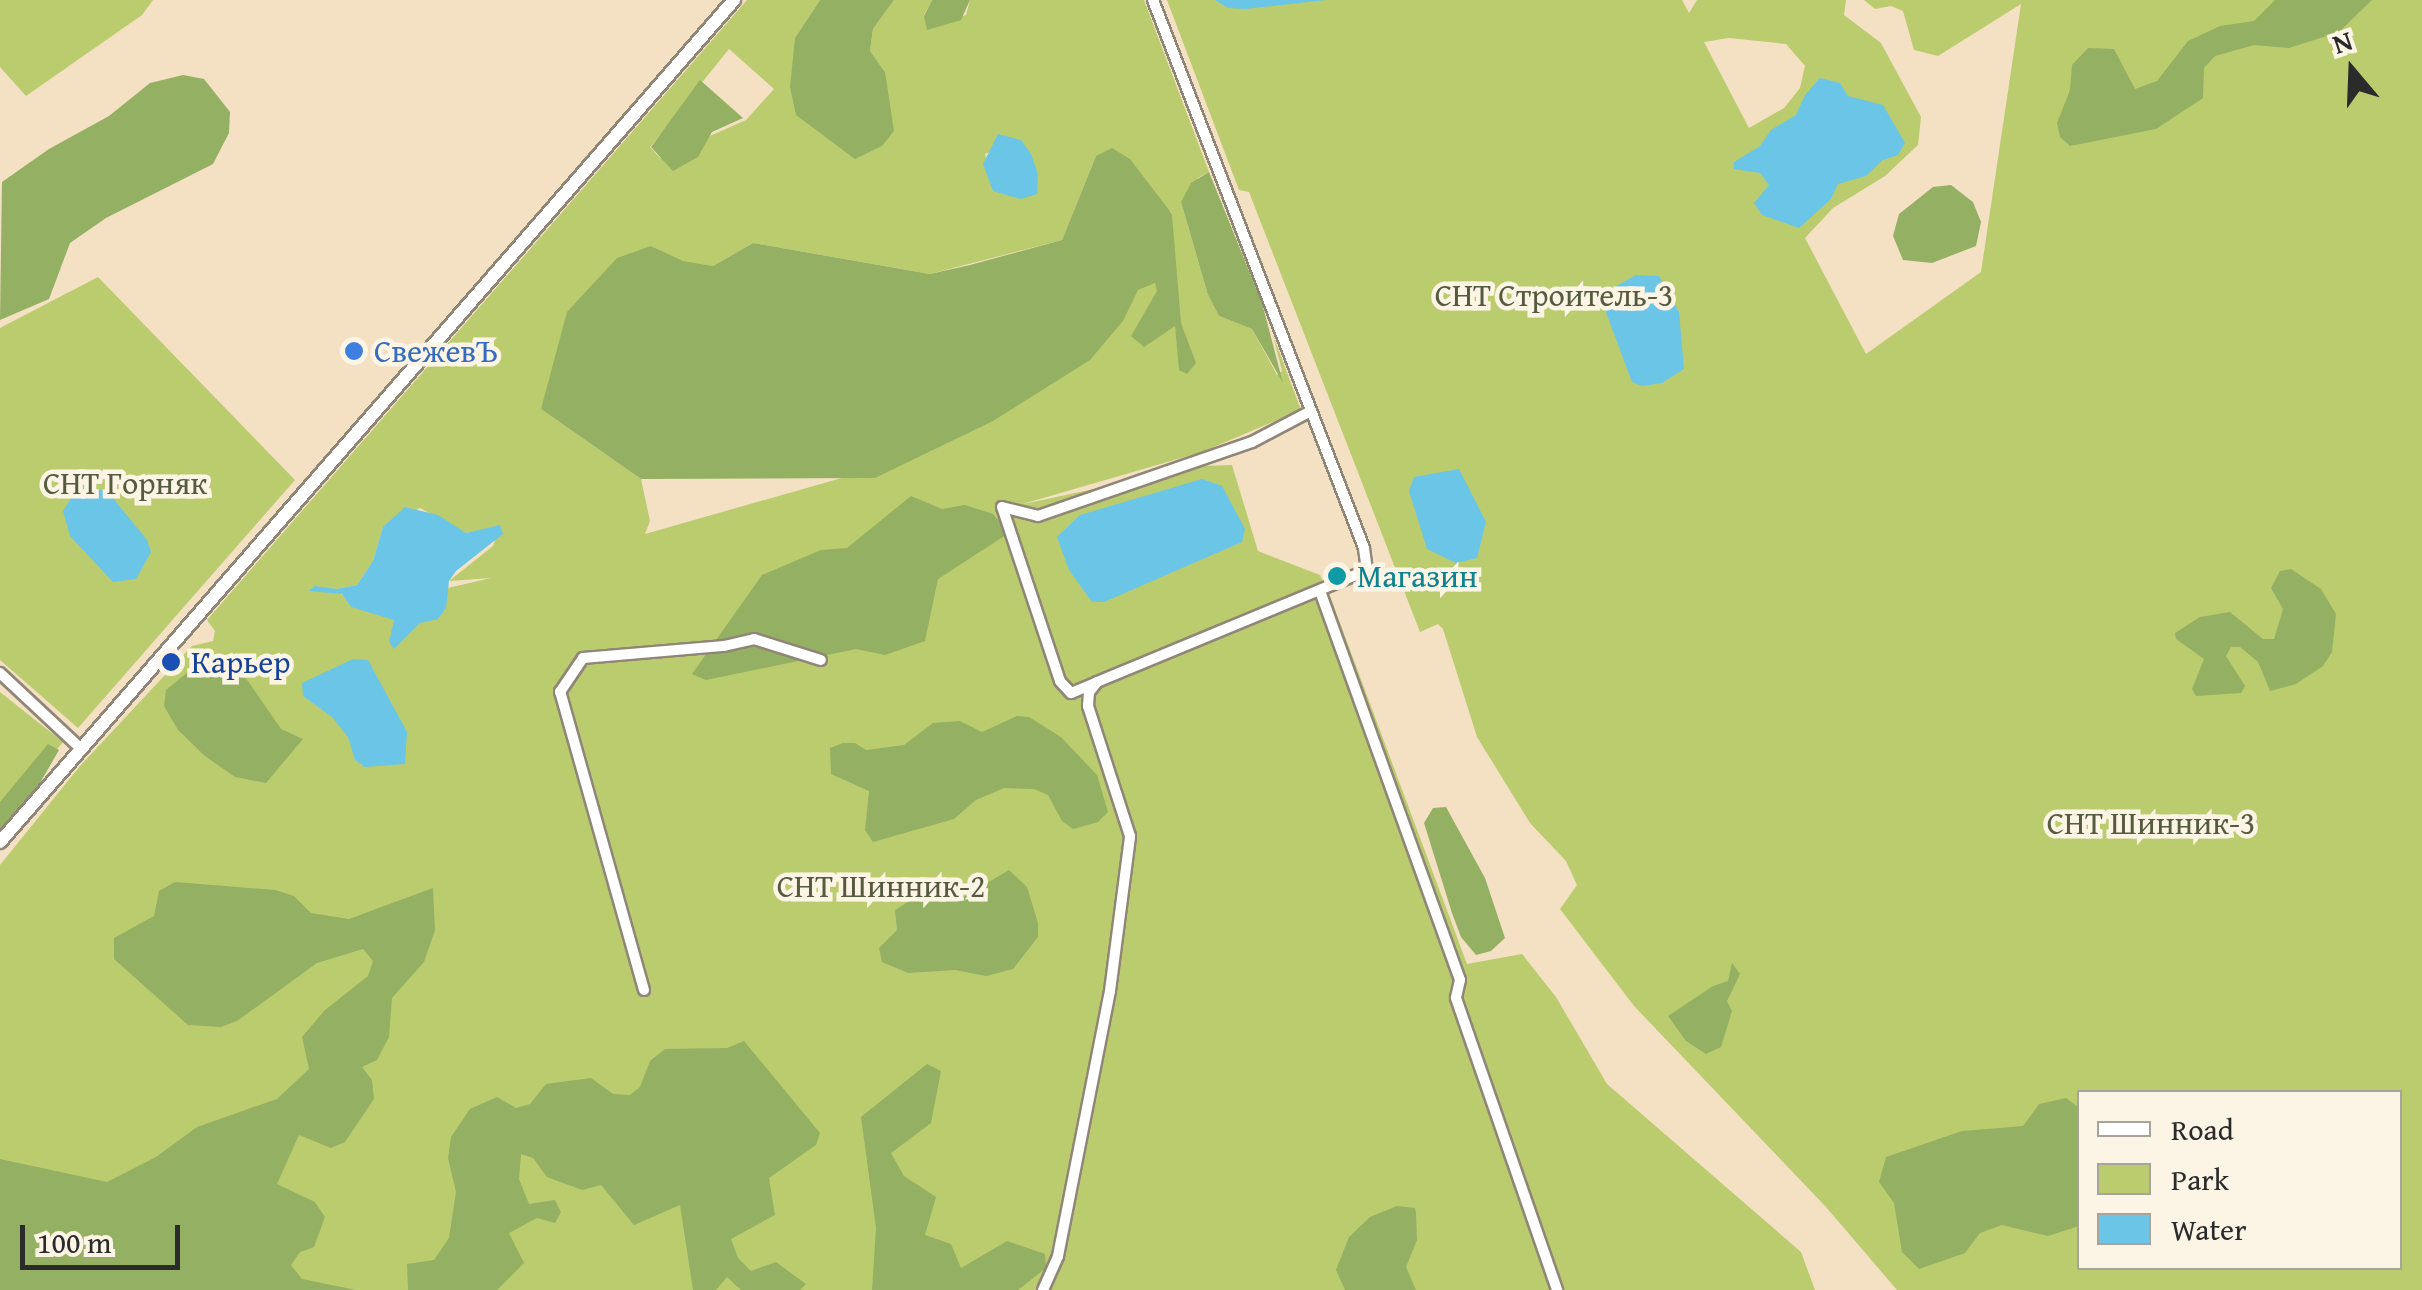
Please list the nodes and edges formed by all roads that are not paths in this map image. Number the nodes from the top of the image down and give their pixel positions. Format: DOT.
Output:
graph roads {
  1 [pos="734,0"];
  2 [pos="1153,0"];
  3 [pos="1308,412"];
  4 [pos="1320,592"];
  5 [pos="821,660"];
  6 [pos="0,673"];
  7 [pos="1097,682"];
  8 [pos="79,747"];
  9 [pos="0,842"];
  10 [pos="644,990"];
  11 [pos="1043,1290"];
  12 [pos="1557,1290"];
  1 -- 8 [label="street"];
  2 -- 3 [label="street"];
  3 -- 4 [label="street"];
  3 -- 7 [label="street"];
  4 -- 7 [label="street"];
  4 -- 12 [label="street"];
  5 -- 10 [label="street"];
  6 -- 8 [label="street"];
  7 -- 11 [label="street"];
  8 -- 9 [label="street"];
}
